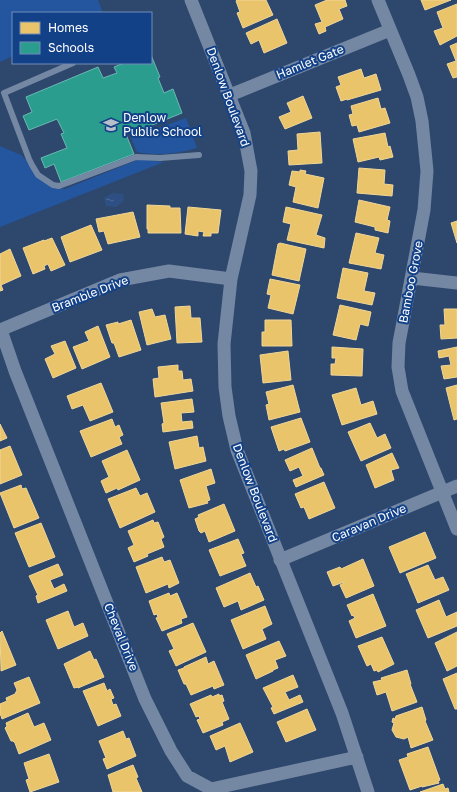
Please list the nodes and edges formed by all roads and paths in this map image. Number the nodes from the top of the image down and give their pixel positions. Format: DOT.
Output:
graph roads {
  1 [pos="191,0"];
  2 [pos="378,0"];
  3 [pos="390,30"];
  4 [pos="71,64"];
  5 [pos="230,95"];
  6 [pos="199,155"];
  7 [pos="412,278"];
  8 [pos="231,279"];
  9 [pos="457,284"];
  10 [pos="0,330"];
  11 [pos="457,486"];
  12 [pos="442,492"];
  13 [pos="457,529"];
  14 [pos="280,560"];
  15 [pos="357,757"];
  16 [pos="368,792"];
  1 -- 5 [label="street, Denlow Boulevard"];
  2 -- 3 [label="street, Bamboo Grove"];
  3 -- 5 [label="street, Hamlet Gate"];
  3 -- 7 [label="street, Bamboo Grove"];
  4 -- 6 [label="lane"];
  5 -- 8 [label="street, Denlow Boulevard"];
  7 -- 9 [label="street"];
  7 -- 12 [label="street, Bamboo Grove"];
  8 -- 10 [label="street, Bramble Drive"];
  8 -- 14 [label="street, Denlow Boulevard"];
  10 -- 15 [label="street, Cheval Drive"];
  11 -- 12 [label="street, Caravan Drive"];
  12 -- 13 [label="street, Bamboo Grove"];
  12 -- 14 [label="street, Caravan Drive"];
  14 -- 15 [label="street, Denlow Boulevard"];
  15 -- 16 [label="street, Denlow Boulevard"];
}
